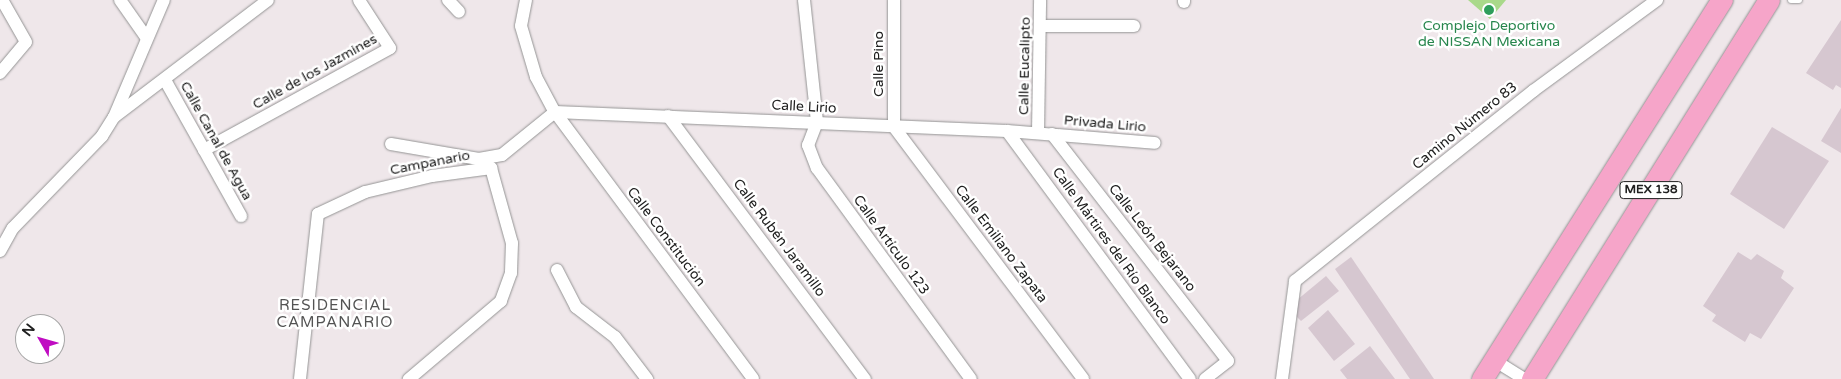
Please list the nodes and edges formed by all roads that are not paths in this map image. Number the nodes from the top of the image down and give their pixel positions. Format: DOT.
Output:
graph roads {
  1 [pos="2,0"];
  2 [pos="120,0"];
  3 [pos="164,0"];
  4 [pos="268,0"];
  5 [pos="359,0"];
  6 [pos="448,0"];
  7 [pos="526,0"];
  8 [pos="804,0"];
  9 [pos="894,0"];
  10 [pos="1040,0"];
  11 [pos="1657,0"];
  12 [pos="1722,0"];
  13 [pos="1770,0"];
  14 [pos="1791,0"];
  15 [pos="1799,0"];
  16 [pos="459,12"];
  17 [pos="1040,26"];
  18 [pos="1134,26"];
  19 [pos="146,37"];
  20 [pos="0,73"];
  21 [pos="165,80"];
  22 [pos="555,112"];
  23 [pos="668,116"];
  24 [pos="114,117"];
  25 [pos="817,122"];
  26 [pos="894,127"];
  27 [pos="1007,131"];
  28 [pos="1038,133"];
  29 [pos="1052,134"];
  30 [pos="1155,143"];
  31 [pos="391,144"];
  32 [pos="204,150"];
  33 [pos="241,216"];
  34 [pos="0,251"];
  35 [pos="557,270"];
  36 [pos="1494,360"];
  37 [pos="300,379"];
  38 [pos="410,379"];
  39 [pos="647,379"];
  40 [pos="753,379"];
  41 [pos="865,379"];
  42 [pos="970,379"];
  43 [pos="1083,379"];
  44 [pos="1190,379"];
  45 [pos="1204,379"];
  46 [pos="1282,379"];
  47 [pos="1482,379"];
  48 [pos="1525,379"];
  49 [pos="1532,379"];
  1 -- 20 [label="street"];
  2 -- 19 [label="street"];
  3 -- 19 [label="street"];
  4 -- 21 [label="street"];
  5 -- 32 [label="street, Calle de los Jazmines"];
  6 -- 16 [label="street"];
  7 -- 22 [label="street, Calle Constitución"];
  8 -- 25 [label="street"];
  9 -- 26 [label="street, Calle Pino"];
  10 -- 17 [label="street, Calle Eucalipto"];
  11 -- 46 [label="street, Camino Número 83"];
  12 -- 36 [label="main road, MEX 138"];
  13 -- 49 [label="main road, MEX 138"];
  14 -- 15 [label="lane"];
  17 -- 18 [label="street"];
  17 -- 28 [label="street, Calle Eucalipto"];
  19 -- 24 [label="street"];
  21 -- 24 [label="street"];
  21 -- 32 [label="street, Calle Canal de Agua"];
  22 -- 23 [label="street, Calle Lirio"];
  22 -- 31 [label="street"];
  22 -- 40 [label="street, Calle Constitución"];
  23 -- 25 [label="street, Calle Lirio"];
  23 -- 41 [label="street, Calle Rubén Jaramillo"];
  24 -- 34 [label="street"];
  25 -- 26 [label="street, Calle Lirio"];
  25 -- 42 [label="street, Calle Artículo 123"];
  26 -- 27 [label="street, Calle Lirio"];
  26 -- 43 [label="street, Calle Emiliano Zapata"];
  27 -- 28 [label="street, Calle Lirio"];
  27 -- 44 [label="street, Calle Mártires del Río Blanco"];
  28 -- 29 [label="street, Calle Lirio"];
  29 -- 30 [label="street, Privada Lirio"];
  29 -- 45 [label="street, Calle León Bejarano"];
  32 -- 33 [label="street, Calle Canal de Agua"];
  35 -- 39 [label="street"];
  36 -- 47 [label="main road, MEX 138"];
  36 -- 48 [label="street"];
  37 -- 38 [label="street, Campanario"];
}
